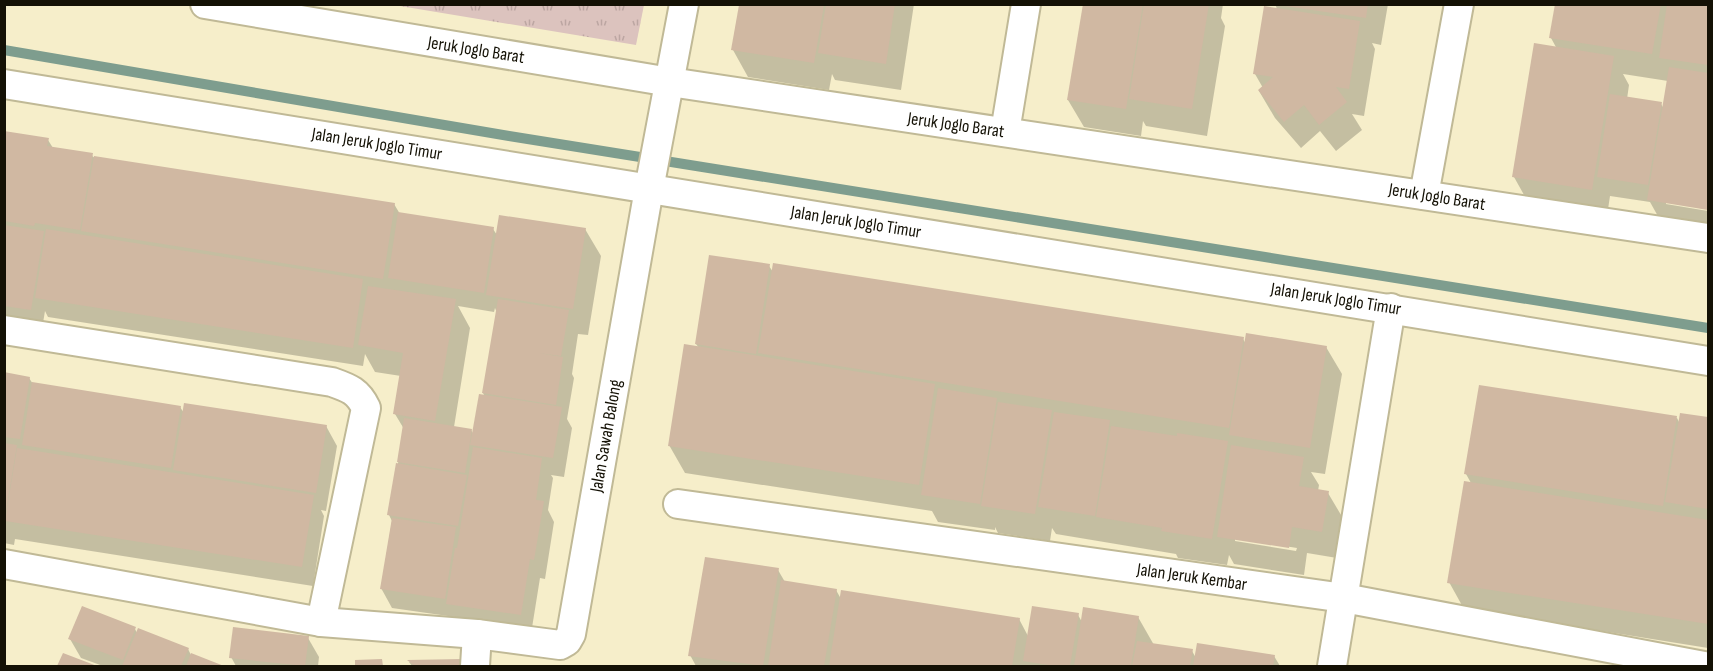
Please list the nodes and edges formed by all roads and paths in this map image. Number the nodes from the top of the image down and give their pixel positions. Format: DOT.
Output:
graph roads {
  1 [pos="205,4"];
  2 [pos="684,4"];
  3 [pos="1026,4"];
  4 [pos="1459,4"];
  5 [pos="327,15"];
  6 [pos="4,84"];
  7 [pos="668,95"];
  8 [pos="1005,132"];
  9 [pos="651,176"];
  10 [pos="1424,195"];
  11 [pos="1708,238"];
  12 [pos="1391,308"];
  13 [pos="4,330"];
  14 [pos="1708,361"];
  15 [pos="678,504"];
  16 [pos="4,564"];
  17 [pos="1344,598"];
  18 [pos="321,622"];
  19 [pos="477,634"];
  20 [pos="475,666"];
  21 [pos="1332,666"];
  22 [pos="1704,666"];
  1 -- 5 [label="street, Jeruk Joglo Barat"];
  2 -- 7 [label="street, Jalan Sawah Balong"];
  3 -- 8 [label="street"];
  4 -- 10 [label="street"];
  5 -- 7 [label="street, Jeruk Joglo Barat"];
  6 -- 9 [label="street, Jalan Jeruk Joglo Timur"];
  7 -- 8 [label="street, Jeruk Joglo Barat"];
  7 -- 9 [label="street, Jalan Sawah Balong"];
  8 -- 10 [label="street, Jeruk Joglo Barat"];
  9 -- 12 [label="street, Jalan Jeruk Joglo Timur"];
  9 -- 19 [label="street, Jalan Sawah Balong"];
  10 -- 11 [label="street, Jeruk Joglo Barat"];
  12 -- 14 [label="street, Jalan Jeruk Joglo Timur"];
  12 -- 17 [label="street"];
  13 -- 18 [label="street"];
  15 -- 17 [label="street, Jalan Jeruk Kembar"];
  16 -- 18 [label="street"];
  17 -- 21 [label="street"];
  17 -- 22 [label="street, Jalan Jeruk Kembar"];
  18 -- 19 [label="street"];
  19 -- 20 [label="street"];
}
